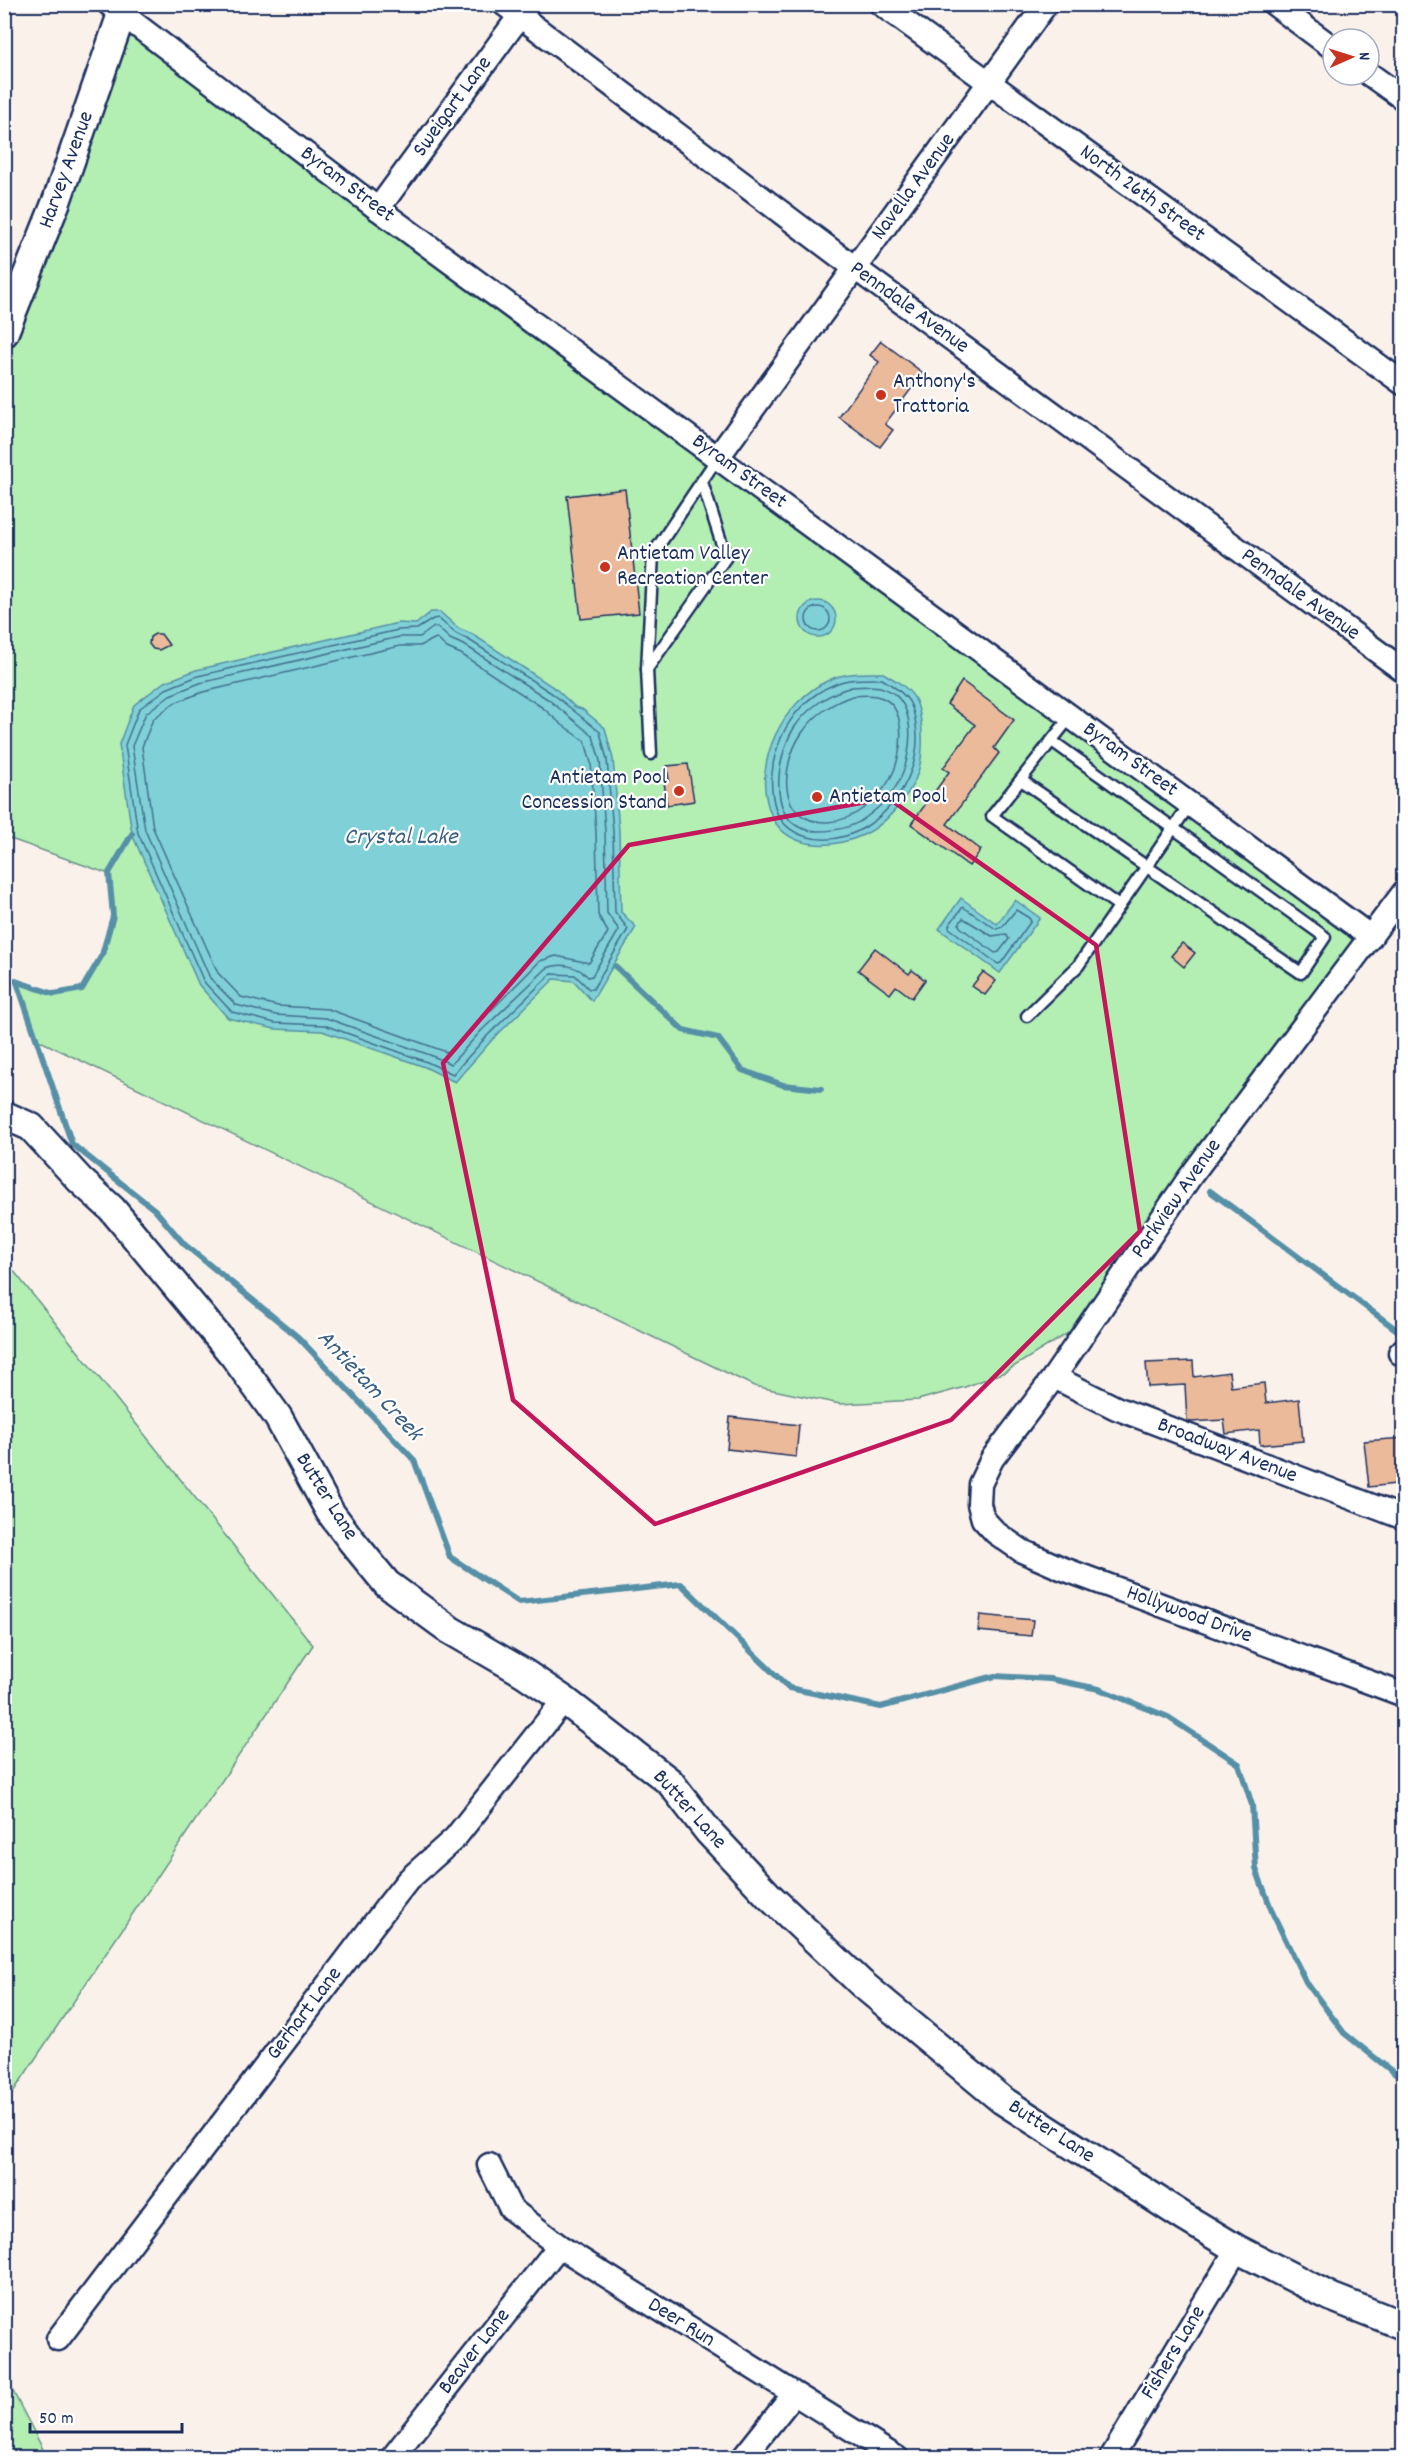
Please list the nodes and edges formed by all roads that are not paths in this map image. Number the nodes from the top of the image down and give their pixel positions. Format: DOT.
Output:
graph roads {
  1 [pos="881,4"];
  2 [pos="1046,4"];
  3 [pos="1274,4"];
  4 [pos="119,7"];
  5 [pos="517,8"];
  6 [pos="1321,39"];
  7 [pos="989,83"];
  8 [pos="1381,83"];
  9 [pos="1404,99"];
  10 [pos="378,209"];
  11 [pos="855,268"];
  12 [pos="4,333"];
  13 [pos="1404,384"];
  14 [pos="718,457"];
  15 [pos="702,482"];
  16 [pos="647,669"];
  17 [pos="1404,671"];
  18 [pos="1071,716"];
  19 [pos="1052,741"];
  20 [pos="651,754"];
  21 [pos="1021,780"];
  22 [pos="1190,804"];
  23 [pos="1174,829"];
  24 [pos="1146,865"];
  25 [pos="1404,892"];
  26 [pos="1119,906"];
  27 [pos="1371,937"];
  28 [pos="1028,1016"];
  29 [pos="4,1115"];
  30 [pos="1054,1377"];
  31 [pos="1404,1518"];
  32 [pos="983,1519"];
  33 [pos="1404,1695"];
  34 [pos="564,1700"];
  35 [pos="489,2165"];
  36 [pos="559,2246"];
  37 [pos="1237,2249"];
  38 [pos="1404,2326"];
  39 [pos="58,2339"];
  40 [pos="794,2394"];
  41 [pos="392,2457"];
  42 [pos="743,2457"];
  43 [pos="897,2457"];
  44 [pos="1111,2457"];
  1 -- 7 [label="street, North 26th Street"];
  2 -- 7 [label="street, Navella Avenue"];
  3 -- 6 [label="street"];
  4 -- 10 [label="street, Byram Street"];
  4 -- 12 [label="street, Harvey Avenue"];
  5 -- 10 [label="street, Sweigart Lane"];
  5 -- 11 [label="street, Penndale Avenue"];
  7 -- 11 [label="street, Navella Avenue"];
  7 -- 13 [label="street, North 26th Street"];
  8 -- 9 [label="street"];
  10 -- 14 [label="street, Byram Street"];
  11 -- 14 [label="street, Navella Avenue"];
  11 -- 17 [label="street, Penndale Avenue"];
  14 -- 15 [label="lane"];
  14 -- 18 [label="street, Byram Street"];
  15 -- 16 [label="lane"];
  15 -- 16 [label="lane"];
  16 -- 20 [label="lane"];
  18 -- 19 [label="lane"];
  18 -- 22 [label="street, Byram Street"];
  19 -- 21 [label="lane"];
  19 -- 23 [label="lane"];
  21 -- 24 [label="lane"];
  21 -- 26 [label="lane"];
  22 -- 23 [label="lane"];
  22 -- 27 [label="street, Byram Street"];
  23 -- 24 [label="lane"];
  23 -- 24 [label="lane"];
  24 -- 26 [label="lane"];
  25 -- 27 [label="street, Parkview Avenue"];
  26 -- 28 [label="lane"];
  27 -- 30 [label="street, Parkview Avenue"];
  29 -- 34 [label="street, Butter Lane"];
  30 -- 31 [label="street, Broadway Avenue"];
  30 -- 32 [label="street, Parkview Avenue"];
  32 -- 33 [label="street, Hollywood Drive"];
  34 -- 37 [label="street, Butter Lane"];
  34 -- 39 [label="street, Gerhart Lane"];
  35 -- 36 [label="street, Deer Run"];
  36 -- 40 [label="street, Deer Run"];
  36 -- 41 [label="street, Beaver Lane"];
  37 -- 38 [label="street, Butter Lane"];
  37 -- 44 [label="street, Fishers Lane"];
  40 -- 42 [label="street"];
  40 -- 43 [label="street, Deer Run"];
}
